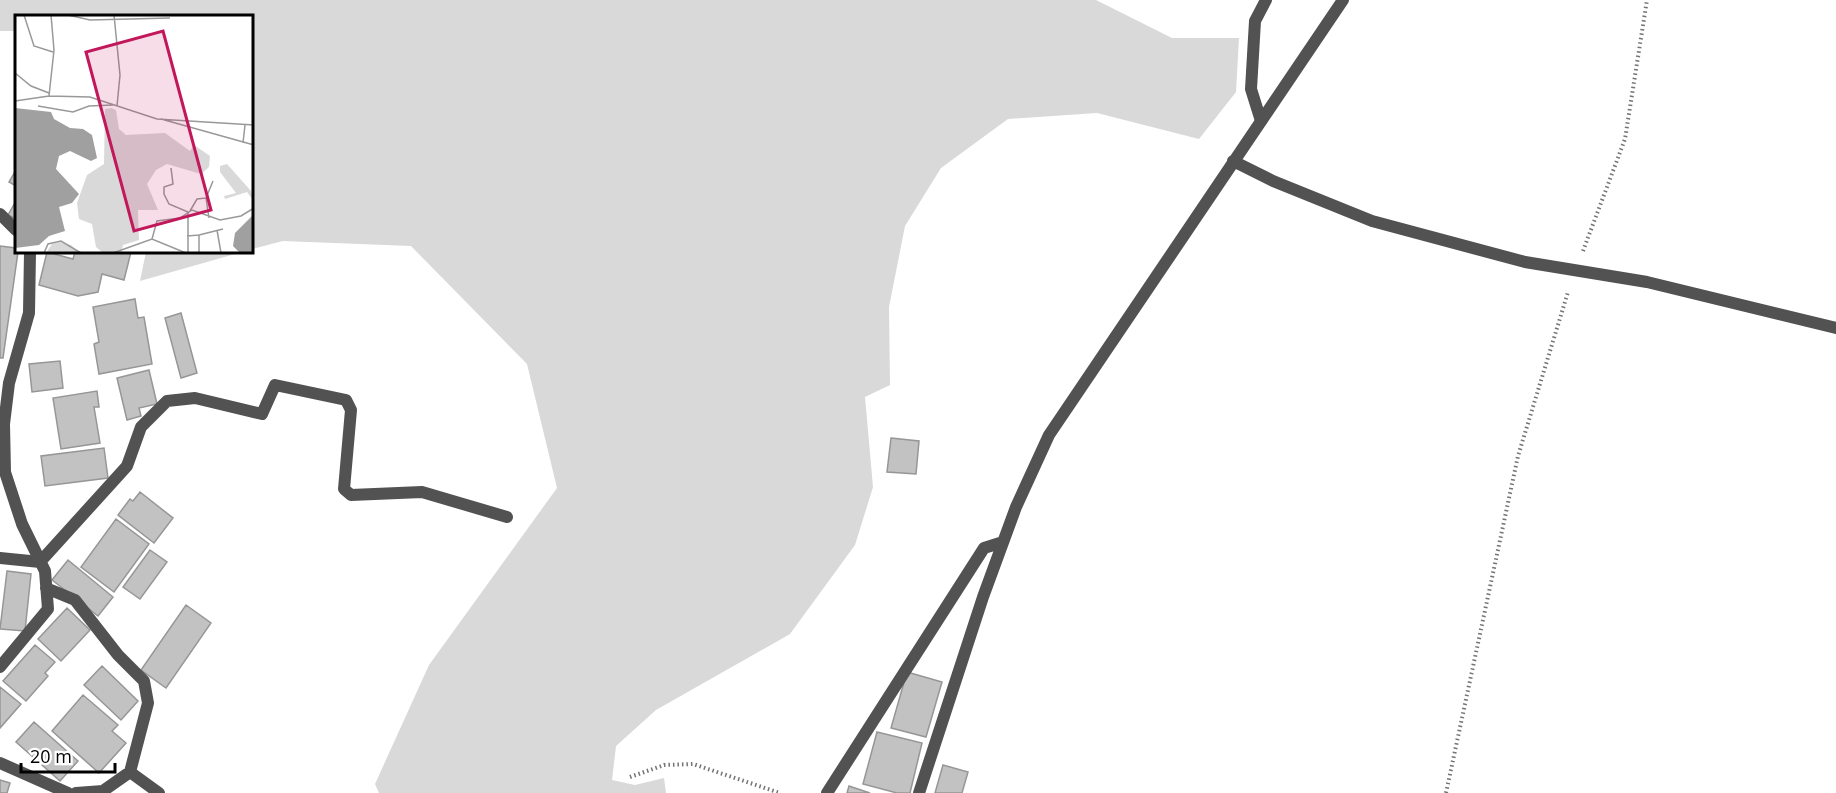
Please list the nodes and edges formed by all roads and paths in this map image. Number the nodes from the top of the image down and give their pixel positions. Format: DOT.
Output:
graph roads {
  1 [pos="1266,0"];
  2 [pos="1343,0"];
  3 [pos="1647,0"];
  4 [pos="1261,121"];
  5 [pos="1233,161"];
  6 [pos="0,214"];
  7 [pos="15,229"];
  8 [pos="30,254"];
  9 [pos="1575,270"];
  10 [pos="1836,328"];
  11 [pos="507,517"];
  12 [pos="1003,542"];
  13 [pos="0,558"];
  14 [pos="40,562"];
  15 [pos="46,588"];
  16 [pos="0,666"];
  17 [pos="0,763"];
  18 [pos="129,772"];
  19 [pos="630,777"];
  20 [pos="102,792"];
  21 [pos="68,793"];
  22 [pos="76,793"];
  23 [pos="159,793"];
  24 [pos="780,793"];
  25 [pos="827,793"];
  26 [pos="919,793"];
  27 [pos="1446,793"];
  1 -- 4 [label="street"];
  2 -- 4 [label="street"];
  3 -- 9 [label="path"];
  4 -- 5 [label="street"];
  5 -- 9 [label="street"];
  5 -- 12 [label="street"];
  6 -- 7 [label="street"];
  8 -- 14 [label="street"];
  9 -- 10 [label="street"];
  9 -- 27 [label="path"];
  11 -- 14 [label="street"];
  12 -- 25 [label="street"];
  12 -- 26 [label="street"];
  13 -- 14 [label="street"];
  14 -- 15 [label="street"];
  15 -- 16 [label="street"];
  15 -- 18 [label="street"];
  17 -- 21 [label="street"];
  18 -- 20 [label="street"];
  18 -- 23 [label="street"];
  19 -- 24 [label="path"];
  20 -- 22 [label="street"];
}
